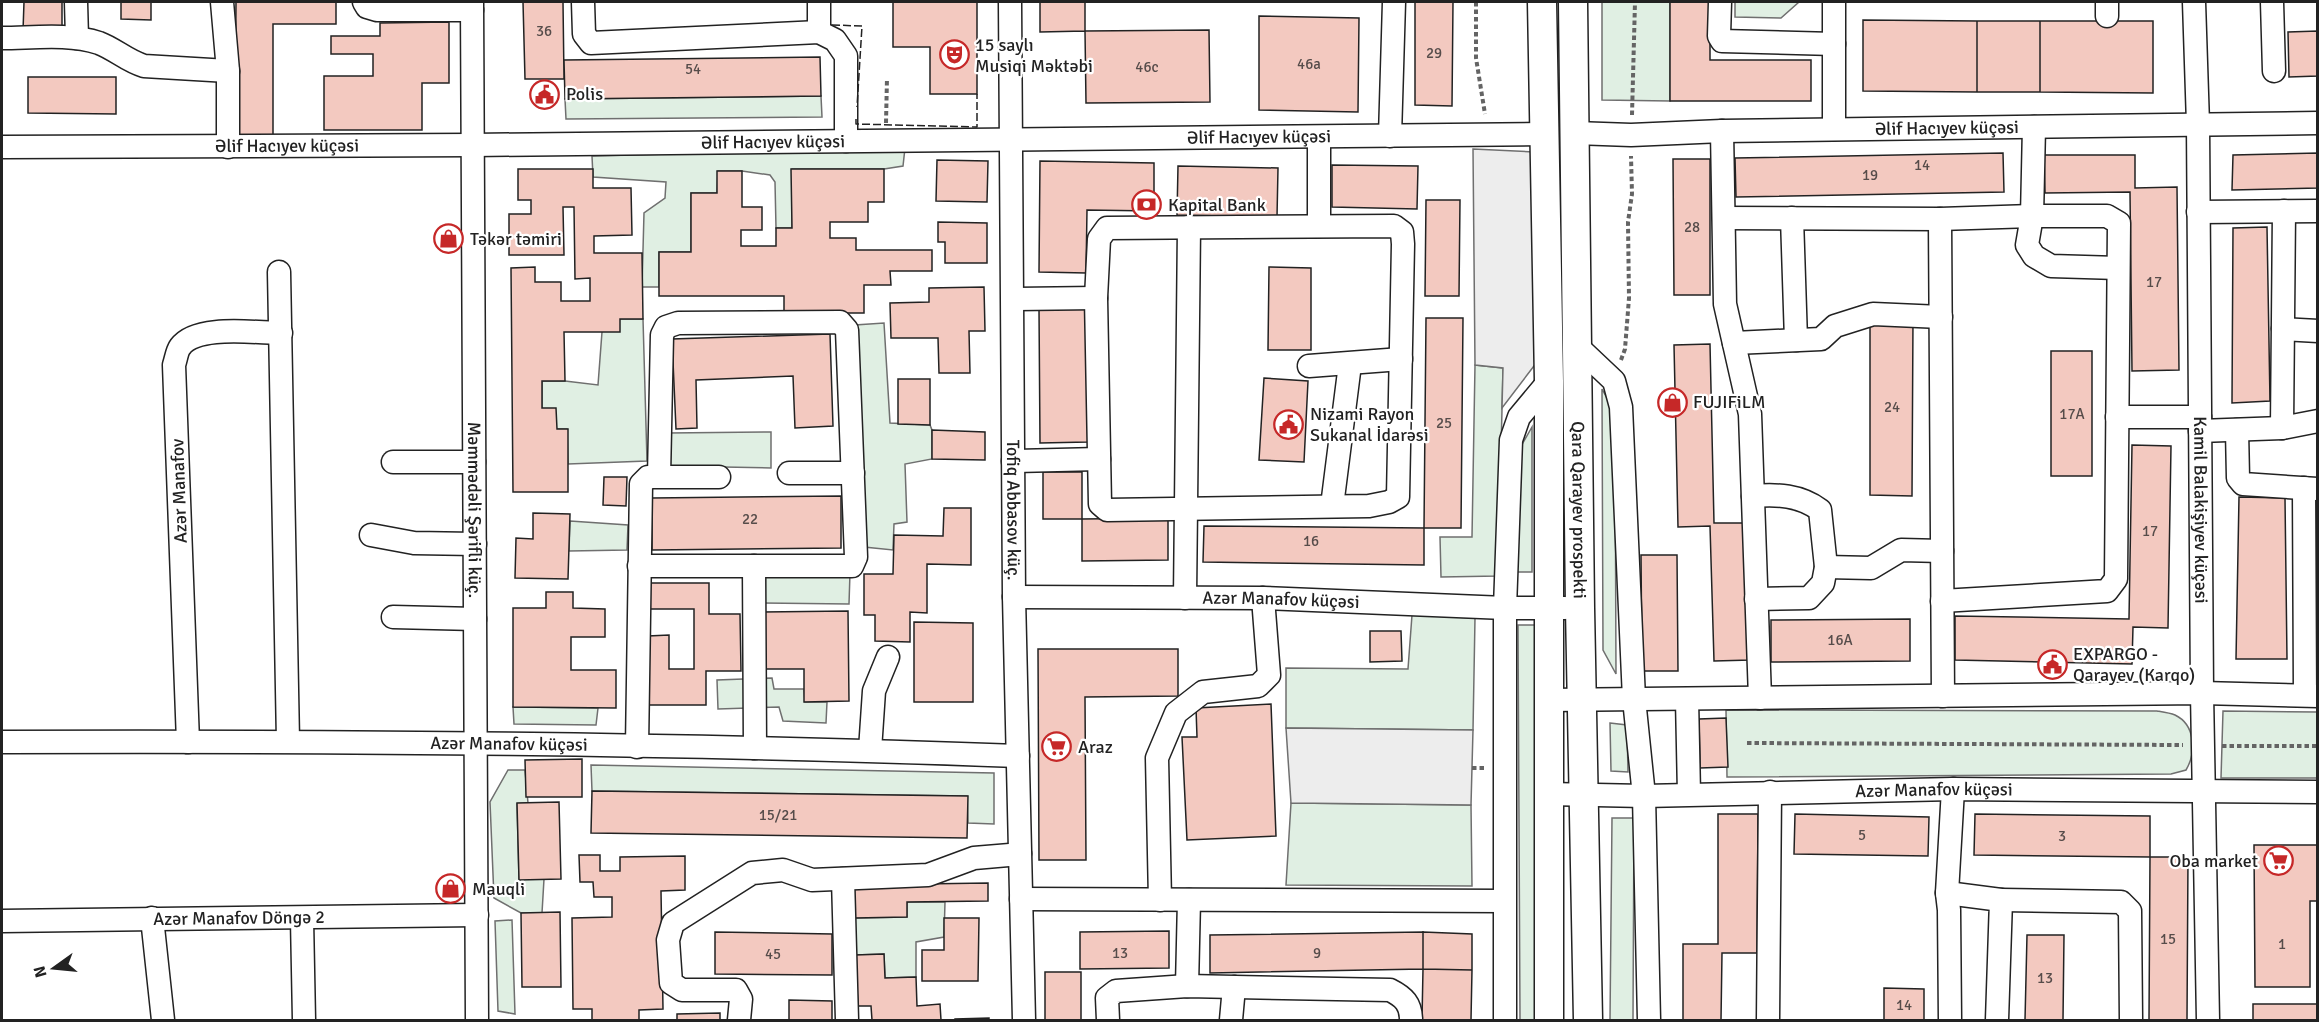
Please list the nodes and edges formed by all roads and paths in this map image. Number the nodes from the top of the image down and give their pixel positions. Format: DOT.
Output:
graph roads {
  1 [pos="76,2"];
  2 [pos="222,2"];
  3 [pos="364,2"];
  4 [pos="583,2"];
  5 [pos="819,2"];
  6 [pos="1010,2"];
  7 [pos="1394,2"];
  8 [pos="1476,2"];
  9 [pos="1542,2"];
  10 [pos="1574,2"];
  11 [pos="1635,2"];
  12 [pos="1719,2"];
  13 [pos="1833,2"];
  14 [pos="2194,2"];
  15 [pos="2272,2"];
  16 [pos="472,6"];
  17 [pos="819,32"];
  18 [pos="2,38"];
  19 [pos="77,38"];
  20 [pos="1834,44"];
  21 [pos="228,71"];
  22 [pos="2274,71"];
  23 [pos="887,78"];
  24 [pos="2318,123"];
  25 [pos="2198,124"];
  26 [pos="2034,127"];
  27 [pos="1834,129"];
  28 [pos="1722,131"];
  29 [pos="1575,133"];
  30 [pos="1544,134"];
  31 [pos="1490,135"];
  32 [pos="1631,135"];
  33 [pos="1390,136"];
  34 [pos="1319,137"];
  35 [pos="846,141"];
  36 [pos="885,141"];
  37 [pos="1011,141"];
  38 [pos="473,145"];
  39 [pos="2,147"];
  40 [pos="228,147"];
  41 [pos="2284,211"];
  42 [pos="2318,211"];
  43 [pos="2198,212"];
  44 [pos="2032,216"];
  45 [pos="1724,218"];
  46 [pos="1792,219"];
  47 [pos="1940,219"];
  48 [pos="1319,226"];
  49 [pos="1189,227"];
  50 [pos="2118,268"];
  51 [pos="279,272"];
  52 [pos="1096,298"];
  53 [pos="1013,299"];
  54 [pos="1941,317"];
  55 [pos="2283,330"];
  56 [pos="2318,331"];
  57 [pos="281,333"];
  58 [pos="1796,340"];
  59 [pos="1734,343"];
  60 [pos="1578,347"];
  61 [pos="1401,359"];
  62 [pos="1350,364"];
  63 [pos="1309,366"];
  64 [pos="1549,381"];
  65 [pos="1614,381"];
  66 [pos="2117,417"];
  67 [pos="2318,421"];
  68 [pos="2200,424"];
  69 [pos="2282,428"];
  70 [pos="2237,430"];
  71 [pos="1099,459"];
  72 [pos="1013,461"];
  73 [pos="393,462"];
  74 [pos="474,462"];
  75 [pos="789,473"];
  76 [pos="853,473"];
  77 [pos="659,476"];
  78 [pos="719,477"];
  79 [pos="2311,489"];
  80 [pos="1753,496"];
  81 [pos="1332,506"];
  82 [pos="1185,508"];
  83 [pos="371,536"];
  84 [pos="475,544"];
  85 [pos="1942,551"];
  86 [pos="639,566"];
  87 [pos="754,566"];
  88 [pos="1826,567"];
  89 [pos="1014,597"];
  90 [pos="1185,598"];
  91 [pos="1263,598"];
  92 [pos="1756,599"];
  93 [pos="1942,601"];
  94 [pos="1505,608"];
  95 [pos="1580,608"];
  96 [pos="1548,609"];
  97 [pos="393,617"];
  98 [pos="475,619"];
  99 [pos="888,657"];
  100 [pos="2202,693"];
  101 [pos="2311,695"];
  102 [pos="1943,696"];
  103 [pos="1760,698"];
  104 [pos="1634,699"];
  105 [pos="1687,699"];
  106 [pos="1549,700"];
  107 [pos="1582,700"];
  108 [pos="288,741"];
  109 [pos="2,742"];
  110 [pos="188,742"];
  111 [pos="476,742"];
  112 [pos="1747,743"];
  113 [pos="2193,745"];
  114 [pos="2222,746"];
  115 [pos="2318,746"];
  116 [pos="637,747"];
  117 [pos="755,748"];
  118 [pos="870,750"];
  119 [pos="1018,756"];
  120 [pos="1953,789"];
  121 [pos="1770,792"];
  122 [pos="2204,792"];
  123 [pos="2318,792"];
  124 [pos="1548,794"];
  125 [pos="1689,794"];
  126 [pos="1583,795"];
  127 [pos="1644,796"];
  128 [pos="1020,854"];
  129 [pos="843,879"];
  130 [pos="1947,893"];
  131 [pos="1021,899"];
  132 [pos="1160,900"];
  133 [pos="1189,900"];
  134 [pos="2001,900"];
  135 [pos="1504,901"];
  136 [pos="477,915"];
  137 [pos="152,918"];
  138 [pos="302,919"];
  139 [pos="2,921"];
  140 [pos="1187,987"];
  141 [pos="1234,987"];
  142 [pos="163,1020"];
  143 [pos="304,1020"];
  144 [pos="477,1020"];
  145 [pos="739,1020"];
  146 [pos="847,1020"];
  147 [pos="1024,1020"];
  148 [pos="1108,1020"];
  149 [pos="1232,1020"];
  150 [pos="1411,1020"];
  151 [pos="1505,1020"];
  152 [pos="1549,1020"];
  153 [pos="1588,1020"];
  154 [pos="1649,1020"];
  155 [pos="1768,1020"];
  156 [pos="1950,1020"];
  157 [pos="1997,1020"];
  158 [pos="2131,1020"];
  159 [pos="2208,1020"];
  1 -- 19 [label="street"];
  2 -- 21 [label="street"];
  3 -- 16 [label="street"];
  4 -- 17 [label="street"];
  5 -- 17 [label="street"];
  6 -- 37 [label="street, Tofiq Abbasov küç."];
  7 -- 33 [label="street"];
  8 -- 31 [label="path"];
  9 -- 30 [label="main road, Qara Qarayev prospekti"];
  10 -- 29 [label="main road, Qara Qarayev prospekti"];
  11 -- 32 [label="path"];
  12 -- 20 [label="street"];
  13 -- 20 [label="street"];
  14 -- 25 [label="street, Kamil Balakişiyev küçəsi"];
  15 -- 22 [label="street"];
  16 -- 38 [label="street, Məmmədəli Şərifli küç."];
  17 -- 35 [label="street"];
  18 -- 19 [label="street"];
  19 -- 21 [label="street"];
  20 -- 27 [label="street"];
  21 -- 40 [label="street"];
  23 -- 36 [label="path"];
  24 -- 25 [label="street, Əlif Hacıyev küçəsi"];
  25 -- 26 [label="street, Əlif Hacıyev küçəsi"];
  25 -- 43 [label="street, Kamil Balakişiyev küçəsi"];
  26 -- 27 [label="street, Əlif Hacıyev küçəsi"];
  26 -- 44 [label="street"];
  27 -- 28 [label="street, Əlif Hacıyev küçəsi"];
  28 -- 32 [label="street, Əlif Hacıyev küçəsi"];
  28 -- 45 [label="street"];
  29 -- 32 [label="street, Əlif Hacıyev küçəsi"];
  29 -- 60 [label="main road, Qara Qarayev prospekti"];
  30 -- 31 [label="street, Əlif Hacıyev küçəsi"];
  30 -- 64 [label="main road, Qara Qarayev prospekti"];
  31 -- 33 [label="street, Əlif Hacıyev küçəsi"];
  32 -- 65 [label="path"];
  33 -- 34 [label="street, Əlif Hacıyev küçəsi"];
  34 -- 37 [label="street, Əlif Hacıyev küçəsi"];
  34 -- 48 [label="street"];
  35 -- 36 [label="street, Əlif Hacıyev küçəsi"];
  35 -- 38 [label="street, Əlif Hacıyev küçəsi"];
  36 -- 37 [label="street, Əlif Hacıyev küçəsi"];
  37 -- 53 [label="street, Tofiq Abbasov küç."];
  38 -- 40 [label="street, Əlif Hacıyev küçəsi"];
  38 -- 74 [label="street, Məmmədəli Şərifli küç."];
  39 -- 40 [label="street, Əlif Hacıyev küçəsi"];
  41 -- 42 [label="street"];
  41 -- 43 [label="street"];
  41 -- 55 [label="street"];
  43 -- 68 [label="street, Kamil Balakişiyev küçəsi"];
  44 -- 47 [label="street"];
  44 -- 50 [label="street"];
  44 -- 50 [label="street"];
  45 -- 46 [label="street"];
  45 -- 59 [label="street"];
  46 -- 47 [label="street"];
  46 -- 58 [label="street"];
  47 -- 54 [label="street"];
  48 -- 49 [label="street"];
  48 -- 61 [label="street"];
  49 -- 52 [label="street"];
  49 -- 82 [label="street"];
  50 -- 66 [label="street"];
  51 -- 57 [label="street"];
  52 -- 53 [label="street"];
  52 -- 71 [label="street"];
  53 -- 72 [label="street, Tofiq Abbasov küç."];
  54 -- 58 [label="street"];
  54 -- 85 [label="street"];
  55 -- 56 [label="street"];
  55 -- 69 [label="street"];
  57 -- 108 [label="street"];
  57 -- 110 [label="street, Azər Manafov"];
  58 -- 59 [label="street"];
  59 -- 80 [label="street"];
  60 -- 65 [label="street"];
  60 -- 95 [label="main road, Qara Qarayev prospekti"];
  61 -- 62 [label="street"];
  61 -- 81 [label="street"];
  62 -- 63 [label="street"];
  62 -- 81 [label="street"];
  64 -- 94 [label="street"];
  64 -- 96 [label="main road, Qara Qarayev prospekti"];
  65 -- 104 [label="street"];
  66 -- 68 [label="street"];
  66 -- 93 [label="street"];
  67 -- 69 [label="street"];
  68 -- 70 [label="street"];
  68 -- 100 [label="street, Kamil Balakişiyev küçəsi"];
  69 -- 70 [label="street"];
  70 -- 79 [label="street"];
  71 -- 72 [label="street"];
  71 -- 82 [label="street"];
  72 -- 89 [label="street, Tofiq Abbasov küç."];
  73 -- 74 [label="street"];
  74 -- 84 [label="street, Məmmədəli Şərifli küç."];
  75 -- 76 [label="street"];
  76 -- 77 [label="street"];
  76 -- 87 [label="street"];
  77 -- 78 [label="street"];
  77 -- 86 [label="street"];
  79 -- 101 [label="street"];
  80 -- 88 [label="street"];
  80 -- 92 [label="street"];
  81 -- 82 [label="street"];
  82 -- 90 [label="street"];
  83 -- 84 [label="street"];
  84 -- 98 [label="street, Məmmədəli Şərifli küç."];
  85 -- 88 [label="street"];
  85 -- 93 [label="street"];
  86 -- 87 [label="street"];
  86 -- 116 [label="street"];
  87 -- 117 [label="street"];
  88 -- 92 [label="street"];
  89 -- 90 [label="street, Azər Manafov küçəsi"];
  89 -- 119 [label="street, Tofiq Abbasov küç."];
  90 -- 91 [label="street, Azər Manafov küçəsi"];
  91 -- 94 [label="street, Azər Manafov küçəsi"];
  91 -- 132 [label="street"];
  92 -- 103 [label="street"];
  93 -- 102 [label="street"];
  94 -- 96 [label="street, Azər Manafov küçəsi"];
  94 -- 135 [label="street"];
  95 -- 96 [label="street, Azər Manafov küçəsi"];
  95 -- 107 [label="main road, Qara Qarayev prospekti"];
  96 -- 106 [label="main road, Qara Qarayev prospekti"];
  97 -- 98 [label="street"];
  98 -- 111 [label="street, Məmmədəli Şərifli küç."];
  99 -- 118 [label="street"];
  100 -- 101 [label="street"];
  100 -- 102 [label="street"];
  100 -- 122 [label="street, Kamil Balakişiyev küçəsi"];
  102 -- 103 [label="street"];
  103 -- 105 [label="street"];
  104 -- 105 [label="street"];
  104 -- 107 [label="street"];
  104 -- 127 [label="street"];
  105 -- 125 [label="street"];
  106 -- 107 [label="street"];
  106 -- 124 [label="main road, Qara Qarayev prospekti"];
  107 -- 126 [label="main road, Qara Qarayev prospekti"];
  108 -- 110 [label="street, Azər Manafov küçəsi"];
  108 -- 111 [label="street, Azər Manafov küçəsi"];
  109 -- 110 [label="street, Azər Manafov küçəsi"];
  111 -- 116 [label="street, Azər Manafov küçəsi"];
  111 -- 136 [label="street, Məmmədəli Şərifli küç."];
  112 -- 113 [label="path"];
  114 -- 115 [label="path"];
  116 -- 117 [label="street, Azər Manafov küçəsi"];
  117 -- 118 [label="street, Azər Manafov küçəsi"];
  118 -- 119 [label="street, Azər Manafov küçəsi"];
  119 -- 128 [label="street, Tofiq Abbasov küç."];
  120 -- 121 [label="street, Azər Manafov küçəsi"];
  120 -- 122 [label="street, Azər Manafov küçəsi"];
  120 -- 130 [label="street"];
  121 -- 125 [label="street, Azər Manafov küçəsi"];
  121 -- 155 [label="street"];
  122 -- 123 [label="street, Azər Manafov küçəsi"];
  122 -- 159 [label="street, Kamil Balakişiyev küçəsi"];
  124 -- 126 [label="street, Azər Manafov küçəsi"];
  124 -- 152 [label="main road, Qara Qarayev prospekti"];
  125 -- 127 [label="street, Azər Manafov küçəsi"];
  126 -- 127 [label="street, Azər Manafov küçəsi"];
  126 -- 153 [label="main road, Qara Qarayev prospekti"];
  127 -- 154 [label="street"];
  128 -- 129 [label="street"];
  128 -- 131 [label="street, Tofiq Abbasov küç."];
  129 -- 145 [label="street"];
  129 -- 146 [label="street"];
  130 -- 134 [label="street"];
  130 -- 156 [label="street"];
  131 -- 132 [label="street"];
  131 -- 147 [label="street, Tofiq Abbasov küç."];
  132 -- 133 [label="street"];
  133 -- 135 [label="street"];
  133 -- 140 [label="street"];
  134 -- 157 [label="street"];
  134 -- 158 [label="street"];
  135 -- 151 [label="street"];
  136 -- 138 [label="street, Azər Manafov Döngə 2"];
  136 -- 144 [label="street, Məmmədəli Şərifli küç."];
  137 -- 138 [label="street, Azər Manafov Döngə 2"];
  137 -- 139 [label="street, Azər Manafov Döngə 2"];
  137 -- 142 [label="street"];
  138 -- 143 [label="street"];
  140 -- 141 [label="street"];
  140 -- 148 [label="street"];
  141 -- 149 [label="street"];
  141 -- 150 [label="street"];
}
